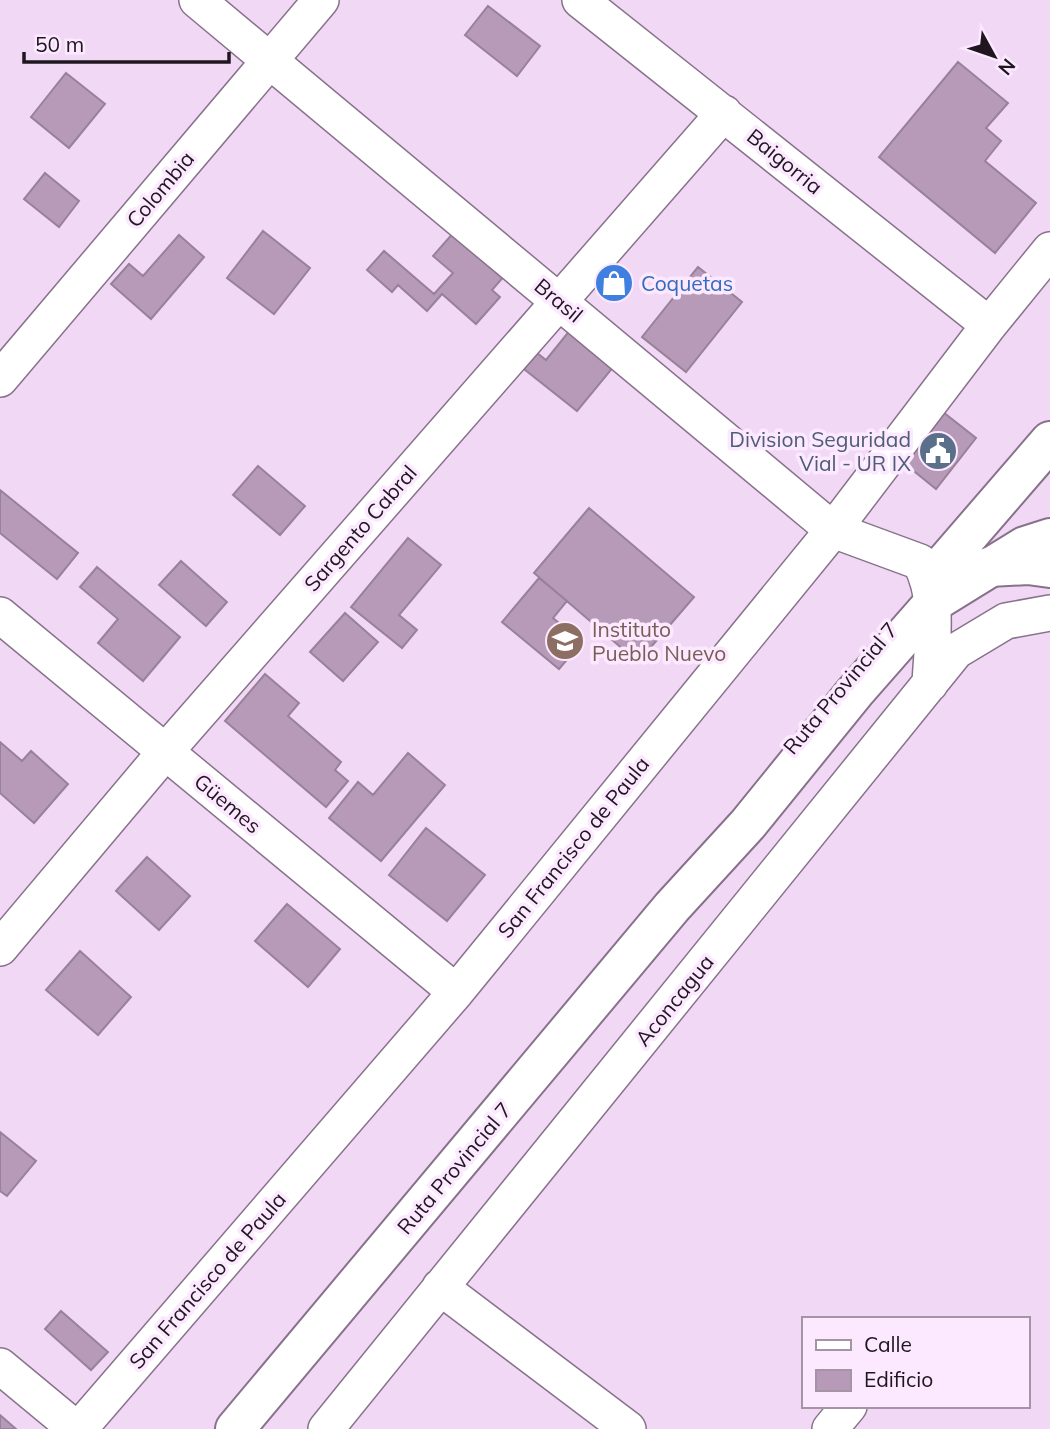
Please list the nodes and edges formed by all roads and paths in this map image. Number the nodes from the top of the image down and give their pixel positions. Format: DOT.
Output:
graph roads {
  1 [pos="197,0"];
  2 [pos="321,0"];
  3 [pos="580,0"];
  4 [pos="270,60"];
  5 [pos="724,113"];
  6 [pos="1050,250"];
  7 [pos="558,299"];
  8 [pos="989,325"];
  9 [pos="0,379"];
  10 [pos="1050,442"];
  11 [pos="1050,520"];
  12 [pos="833,530"];
  13 [pos="1050,538"];
  14 [pos="989,567"];
  15 [pos="1050,568"];
  16 [pos="932,591"];
  17 [pos="1050,613"];
  18 [pos="0,615"];
  19 [pos="930,684"];
  20 [pos="166,751"];
  21 [pos="0,948"];
  22 [pos="456,992"];
  23 [pos="440,1287"];
  24 [pos="0,1366"];
  25 [pos="847,1408"];
  26 [pos="77,1429"];
  27 [pos="235,1429"];
  28 [pos="326,1429"];
  29 [pos="628,1429"];
  30 [pos="830,1429"];
  1 -- 4 [label="street, Brasil"];
  2 -- 4 [label="street, Colombia"];
  3 -- 5 [label="street, Baigorria"];
  4 -- 7 [label="street, Brasil"];
  4 -- 9 [label="street, Colombia"];
  5 -- 7 [label="street, Sargento Cabral"];
  5 -- 8 [label="street, Baigorria"];
  6 -- 8 [label="street, San Francisco de Paula"];
  7 -- 12 [label="street, Brasil"];
  7 -- 20 [label="street, Sargento Cabral"];
  8 -- 12 [label="street, San Francisco de Paula"];
  10 -- 16 [label="main road"];
  11 -- 16 [label="main road, Ruta Provincial 7"];
  12 -- 16 [label="street, Brasil"];
  12 -- 22 [label="street, San Francisco de Paula"];
  13 -- 14 [label="main road, Ruta Provincial 7"];
  14 -- 15 [label="main road"];
  14 -- 16 [label="main road, Ruta Provincial 7"];
  16 -- 19 [label="street"];
  16 -- 27 [label="main road, Ruta Provincial 7"];
  17 -- 19 [label="street, Aconcagua"];
  18 -- 20 [label="street, Güemes"];
  19 -- 23 [label="street, Aconcagua"];
  20 -- 21 [label="street, Sargento Cabral"];
  20 -- 22 [label="street, Güemes"];
  22 -- 26 [label="street, San Francisco de Paula"];
  23 -- 28 [label="street, Aconcagua"];
  23 -- 29 [label="street"];
  24 -- 26 [label="street"];
  25 -- 30 [label="street"];
}
